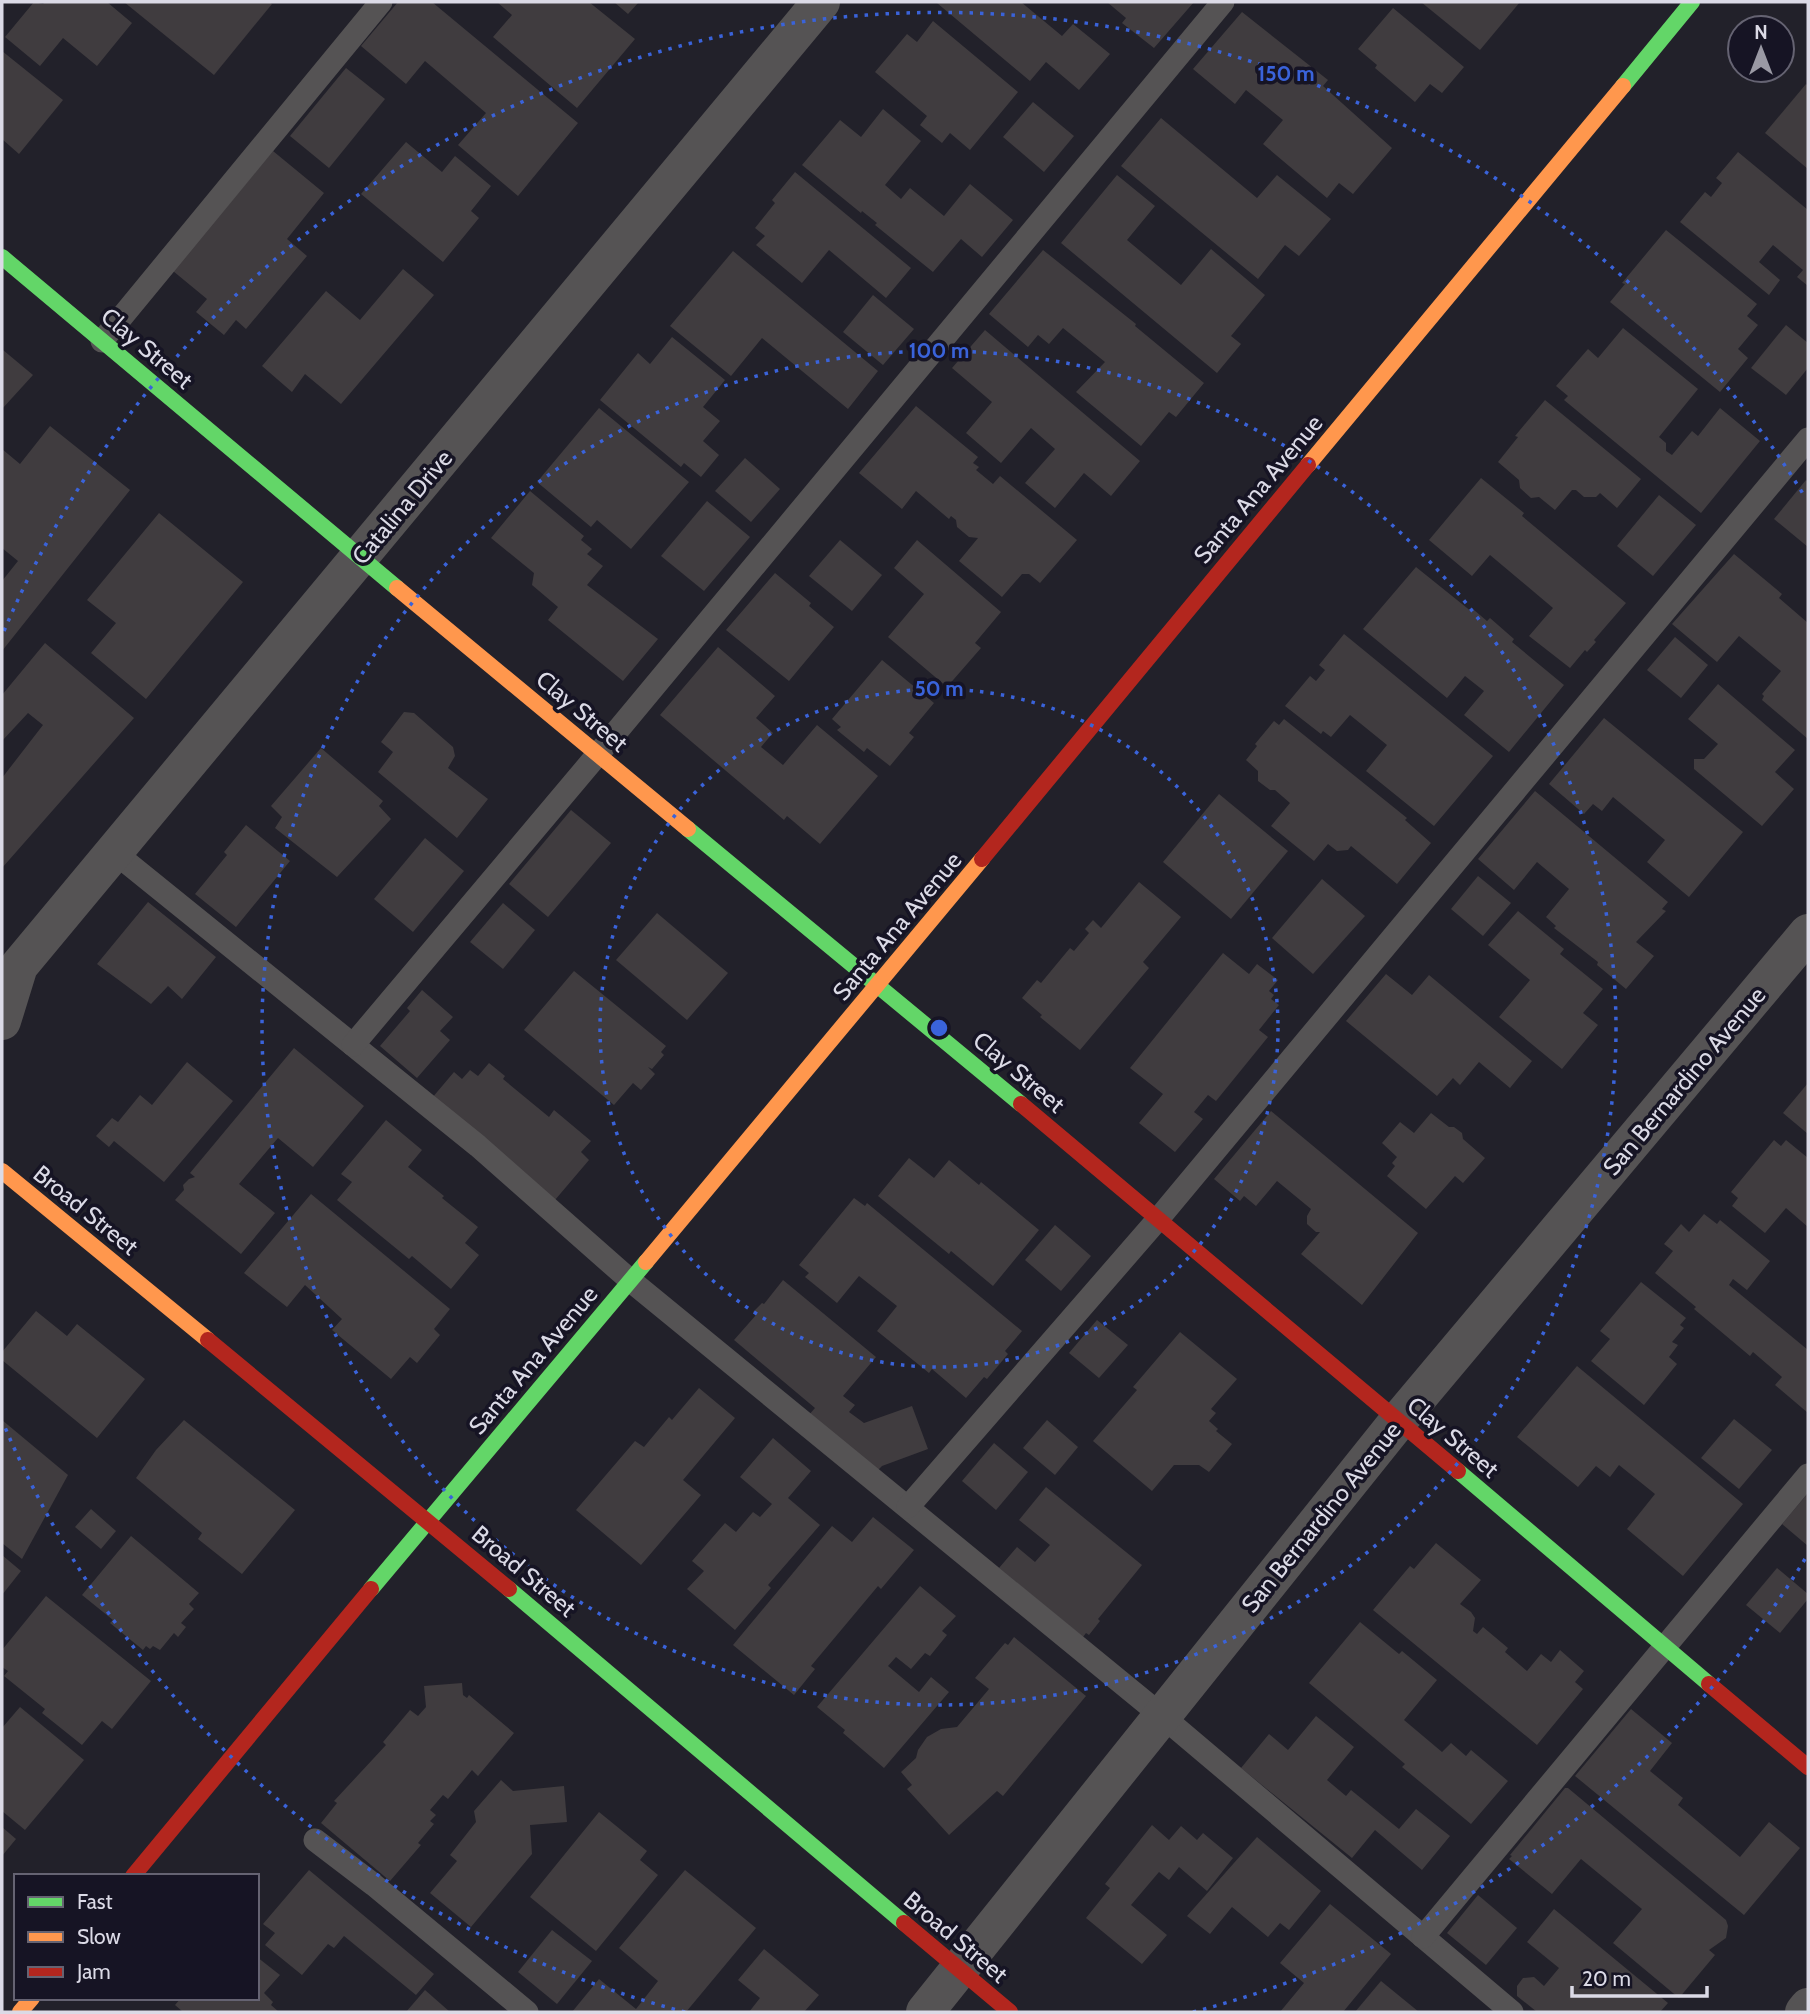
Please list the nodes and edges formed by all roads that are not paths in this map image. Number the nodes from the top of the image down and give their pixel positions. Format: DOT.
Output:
graph roads {
  1 [pos="382,2"];
  2 [pos="821,2"];
  3 [pos="1223,2"];
  4 [pos="1692,2"];
  5 [pos="2,257"];
  6 [pos="102,341"];
  7 [pos="1808,439"];
  8 [pos="360,558"];
  9 [pos="598,754"];
  10 [pos="114,852"];
  11 [pos="1808,933"];
  12 [pos="878,984"];
  13 [pos="2,1021"];
  14 [pos="353,1045"];
  15 [pos="2,1171"];
  16 [pos="1158,1218"];
  17 [pos="631,1281"];
  18 [pos="1399,1420"];
  19 [pos="1808,1475"];
  20 [pos="908,1507"];
  21 [pos="428,1520"];
  22 [pos="1666,1647"];
  23 [pos="1162,1716"];
  24 [pos="1808,1767"];
  25 [pos="315,1839"];
  26 [pos="135,1874"];
  27 [pos="1423,1937"];
  28 [pos="959,1971"];
  29 [pos="1808,2007"];
  30 [pos="515,2009"];
  31 [pos="925,2012"];
  32 [pos="1010,2012"];
  33 [pos="1511,2012"];
  34 [pos="1804,2012"];
  1 -- 6 [label="lane"];
  2 -- 8 [label="street, Catalina Drive"];
  3 -- 9 [label="lane"];
  4 -- 12 [label="street, Santa Ana Avenue"];
  5 -- 6 [label="street, Clay Street"];
  6 -- 8 [label="street, Clay Street"];
  7 -- 16 [label="lane"];
  8 -- 9 [label="street, Clay Street"];
  8 -- 10 [label="street, Catalina Drive"];
  9 -- 12 [label="street, Clay Street"];
  9 -- 14 [label="lane"];
  10 -- 13 [label="street, Catalina Drive"];
  10 -- 14 [label="lane"];
  11 -- 18 [label="street, San Bernardino Avenue"];
  12 -- 16 [label="street, Clay Street"];
  12 -- 17 [label="street, Santa Ana Avenue"];
  14 -- 17 [label="lane"];
  15 -- 21 [label="street, Broad Street"];
  16 -- 18 [label="street, Clay Street"];
  16 -- 20 [label="lane"];
  17 -- 20 [label="lane"];
  17 -- 21 [label="street, Santa Ana Avenue"];
  18 -- 22 [label="street, Clay Street"];
  18 -- 23 [label="street, San Bernardino Avenue"];
  19 -- 22 [label="lane"];
  20 -- 23 [label="lane"];
  21 -- 26 [label="street, Santa Ana Avenue"];
  21 -- 28 [label="street, Broad Street"];
  22 -- 24 [label="street, Clay Street"];
  22 -- 27 [label="lane"];
  23 -- 27 [label="lane"];
  23 -- 28 [label="street, San Bernardino Avenue"];
  25 -- 30 [label="lane"];
  27 -- 33 [label="lane"];
  28 -- 31 [label="street, San Bernardino Avenue"];
  28 -- 32 [label="street, Broad Street"];
  29 -- 34 [label="street"];
}
